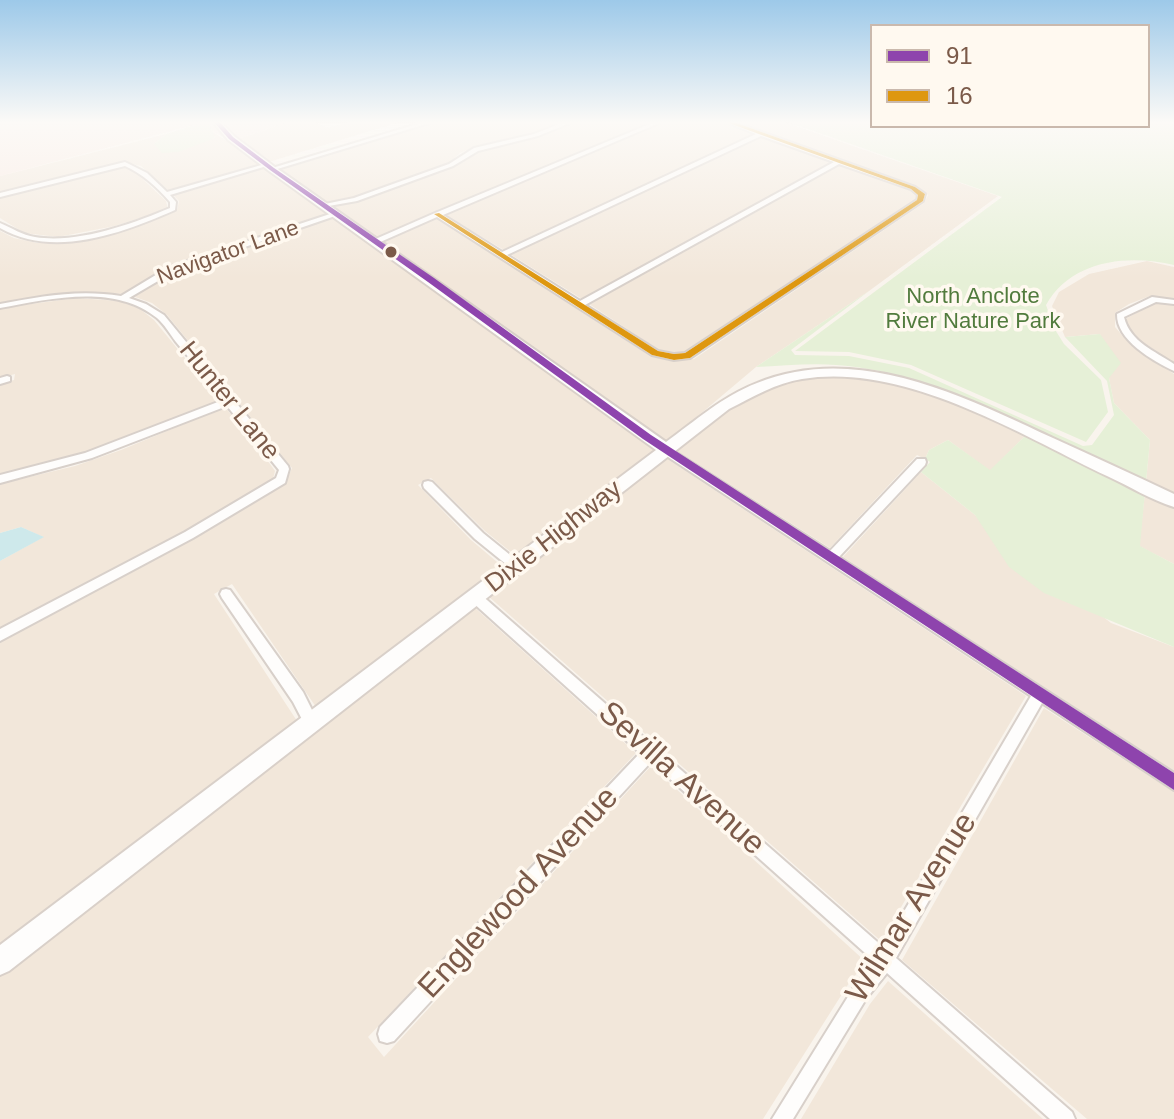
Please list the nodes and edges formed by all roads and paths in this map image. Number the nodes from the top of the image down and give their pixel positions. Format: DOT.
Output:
graph roads {
  1 [pos="88,173"];
  2 [pos="143,173"];
  3 [pos="242,173"];
  4 [pos="278,173"];
  5 [pos="428,173"];
  6 [pos="535,173"];
  7 [pos="676,173"];
  8 [pos="818,173"];
  9 [pos="867,173"];
  10 [pos="166,194"];
  11 [pos="0,195"];
  12 [pos="323,205"];
  13 [pos="336,214"];
  14 [pos="437,214"];
  15 [pos="0,225"];
  16 [pos="375,241"];
  17 [pos="503,254"];
  18 [pos="124,298"];
  19 [pos="1174,302"];
  20 [pos="581,304"];
  21 [pos="0,306"];
  22 [pos="1174,368"];
  23 [pos="230,401"];
  24 [pos="666,450"];
  25 [pos="921,462"];
  26 [pos="0,479"];
  27 [pos="428,485"];
  28 [pos="1174,501"];
  29 [pos="832,557"];
  30 [pos="516,566"];
  31 [pos="226,594"];
  32 [pos="475,597"];
  33 [pos="0,635"];
  34 [pos="1039,695"];
  35 [pos="312,724"];
  36 [pos="651,752"];
  37 [pos="1174,782"];
  38 [pos="885,961"];
  39 [pos="0,962"];
  40 [pos="387,1034"];
  41 [pos="782,1119"];
  42 [pos="1065,1119"];
  1 -- 11 [label="street"];
  2 -- 10 [label="street"];
  3 -- 10 [label="street"];
  4 -- 12 [label="street"];
  5 -- 12 [label="street"];
  6 -- 14 [label="street"];
  7 -- 17 [label="street"];
  8 -- 20 [label="street"];
  9 -- 20 [label="street"];
  10 -- 15 [label="street"];
  12 -- 13 [label="street"];
  13 -- 16 [label="street"];
  13 -- 18 [label="street, Navigator Lane"];
  14 -- 16 [label="street"];
  14 -- 17 [label="street"];
  16 -- 24 [label="street"];
  17 -- 20 [label="street"];
  18 -- 21 [label="street, Hunter Lane"];
  18 -- 23 [label="street, Hunter Lane"];
  19 -- 22 [label="street"];
  23 -- 26 [label="street"];
  23 -- 33 [label="street, Hunter Lane"];
  24 -- 28 [label="street, Dixie Highway"];
  24 -- 29 [label="street"];
  24 -- 30 [label="street, Dixie Highway"];
  25 -- 29 [label="street"];
  27 -- 30 [label="street"];
  29 -- 34 [label="street"];
  30 -- 32 [label="street, Dixie Highway"];
  31 -- 35 [label="street"];
  32 -- 35 [label="street, Dixie Highway"];
  32 -- 36 [label="street, Sevilla Avenue"];
  34 -- 37 [label="street"];
  34 -- 38 [label="street, Wilmar Avenue"];
  35 -- 39 [label="street, Dixie Highway"];
  36 -- 38 [label="street, Sevilla Avenue"];
  36 -- 40 [label="street, Englewood Avenue"];
  38 -- 41 [label="street, Wilmar Avenue"];
  38 -- 42 [label="street, Sevilla Avenue"];
}
